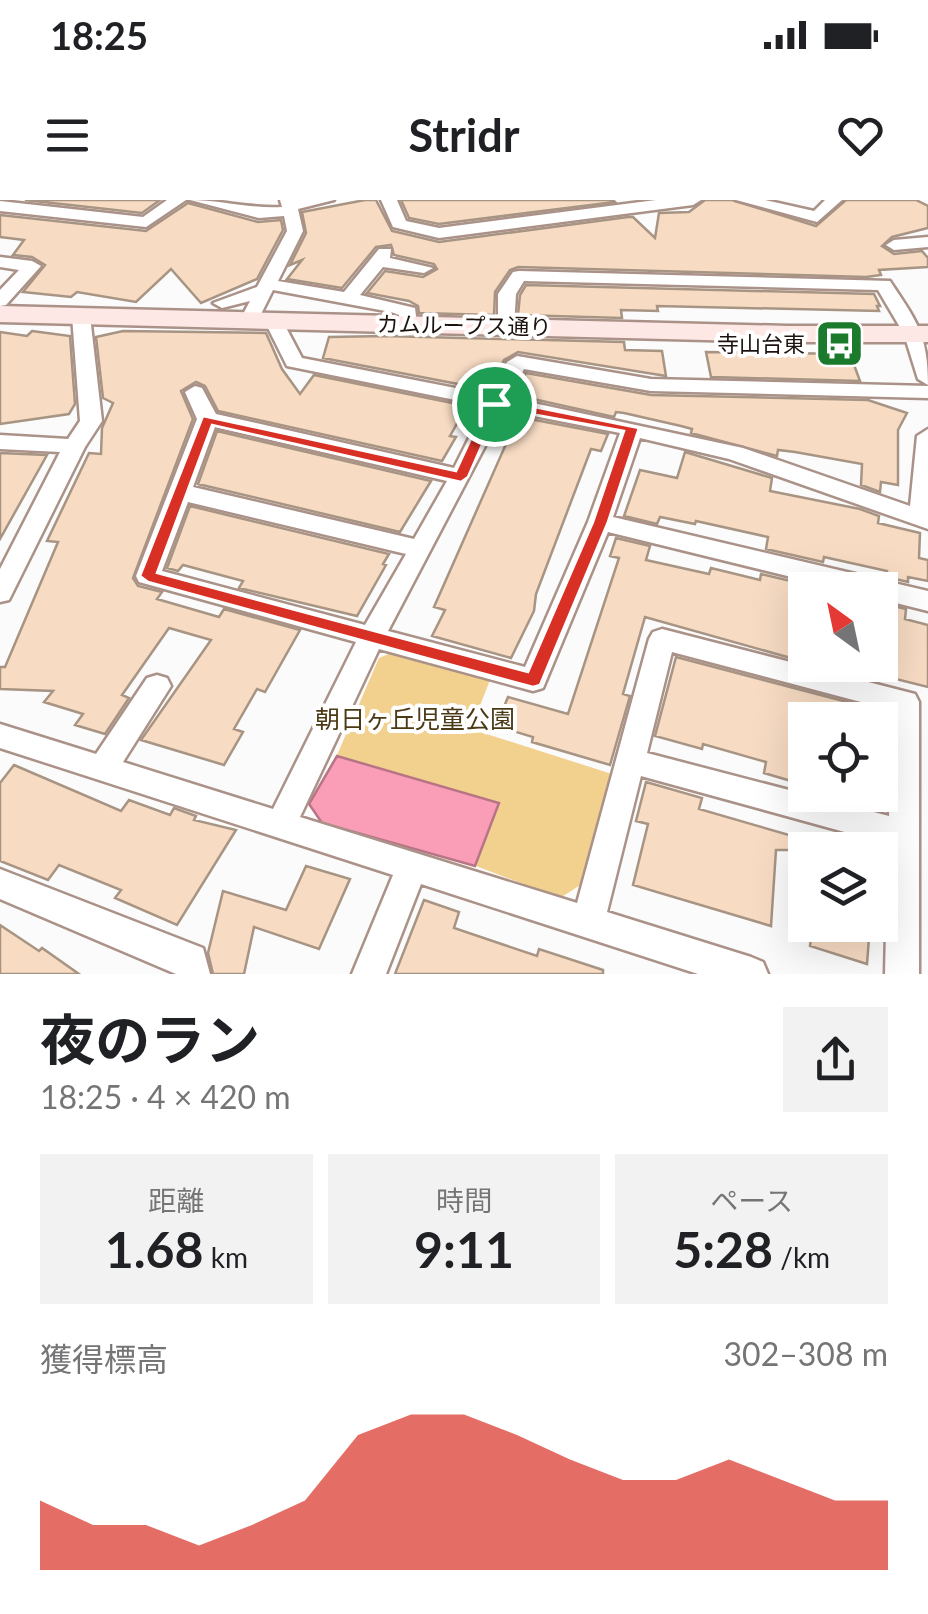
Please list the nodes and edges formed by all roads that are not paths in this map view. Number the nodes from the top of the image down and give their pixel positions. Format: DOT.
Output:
graph roads {
  1 [pos="86,200"];
  2 [pos="178,200"];
  3 [pos="198,200"];
  4 [pos="326,200"];
  5 [pos="389,200"];
  6 [pos="693,200"];
  7 [pos="744,200"];
  8 [pos="834,200"];
  9 [pos="628,204"];
  10 [pos="290,205"];
  11 [pos="0,206"];
  12 [pos="68,214"];
  13 [pos="928,242"];
  14 [pos="894,245"];
  15 [pos="0,262"];
  16 [pos="424,268"];
  17 [pos="266,288"];
  18 [pos="348,300"];
  19 [pos="0,301"];
  20 [pos="222,303"];
  21 [pos="0,314"];
  22 [pos="81,316"];
  23 [pos="261,320"];
  24 [pos="408,324"];
  25 [pos="506,326"];
  26 [pos="921,334"];
  27 [pos="928,380"];
  28 [pos="195,392"];
  29 [pos="928,392"];
  30 [pos="494,404"];
  31 [pos="208,419"];
  32 [pos="632,428"];
  33 [pos="928,436"];
  34 [pos="0,442"];
  35 [pos="74,446"];
  36 [pos="461,477"];
  37 [pos="180,492"];
  38 [pos="924,520"];
  39 [pos="600,522"];
  40 [pos="420,549"];
  41 [pos="0,593"];
  42 [pos="928,601"];
  43 [pos="371,638"];
  44 [pos="157,686"];
  45 [pos="4,745"];
  46 [pos="630,761"];
  47 [pos="102,769"];
  48 [pos="281,825"];
  49 [pos="904,834"];
  50 [pos="413,866"];
  51 [pos="0,884"];
  52 [pos="588,921"];
  53 [pos="193,974"];
  54 [pos="369,974"];
  55 [pos="751,974"];
  56 [pos="902,974"];
  1 -- 12 [label="street"];
  2 -- 12 [label="street"];
  3 -- 10 [label="street"];
  4 -- 10 [label="street"];
  5 -- 9 [label="street"];
  6 -- 9 [label="street"];
  7 -- 8 [label="street"];
  10 -- 17 [label="street"];
  11 -- 12 [label="street"];
  13 -- 14 [label="street"];
  15 -- 19 [label="street"];
  16 -- 18 [label="street"];
  17 -- 18 [label="street"];
  17 -- 20 [label="street"];
  17 -- 23 [label="street"];
  18 -- 24 [label="street"];
  21 -- 22 [label="street, カムループス通り"];
  22 -- 23 [label="street, カムループス通り"];
  22 -- 35 [label="street"];
  23 -- 24 [label="street, カムループス通り"];
  23 -- 30 [label="street"];
  24 -- 25 [label="street, カムループス通り"];
  25 -- 26 [label="street, カムループス通り"];
  25 -- 26 [label="street"];
  26 -- 27 [label="street"];
  28 -- 31 [label="street"];
  29 -- 30 [label="street"];
  30 -- 32 [label="street"];
  30 -- 36 [label="street"];
  31 -- 36 [label="street"];
  31 -- 37 [label="street"];
  32 -- 38 [label="street"];
  32 -- 39 [label="street"];
  33 -- 38 [label="street"];
  34 -- 35 [label="street"];
  35 -- 41 [label="street"];
  36 -- 40 [label="street"];
  37 -- 40 [label="street"];
  37 -- 43 [label="street"];
  39 -- 42 [label="street"];
  39 -- 43 [label="street"];
  40 -- 43 [label="street"];
  43 -- 48 [label="street"];
  44 -- 47 [label="street"];
  45 -- 47 [label="street"];
  46 -- 49 [label="street"];
  46 -- 49 [label="street"];
  46 -- 52 [label="street"];
  47 -- 48 [label="street"];
  48 -- 50 [label="street"];
  49 -- 56 [label="street"];
  50 -- 52 [label="street"];
  50 -- 54 [label="street"];
  51 -- 53 [label="street"];
  52 -- 55 [label="street"];
}
